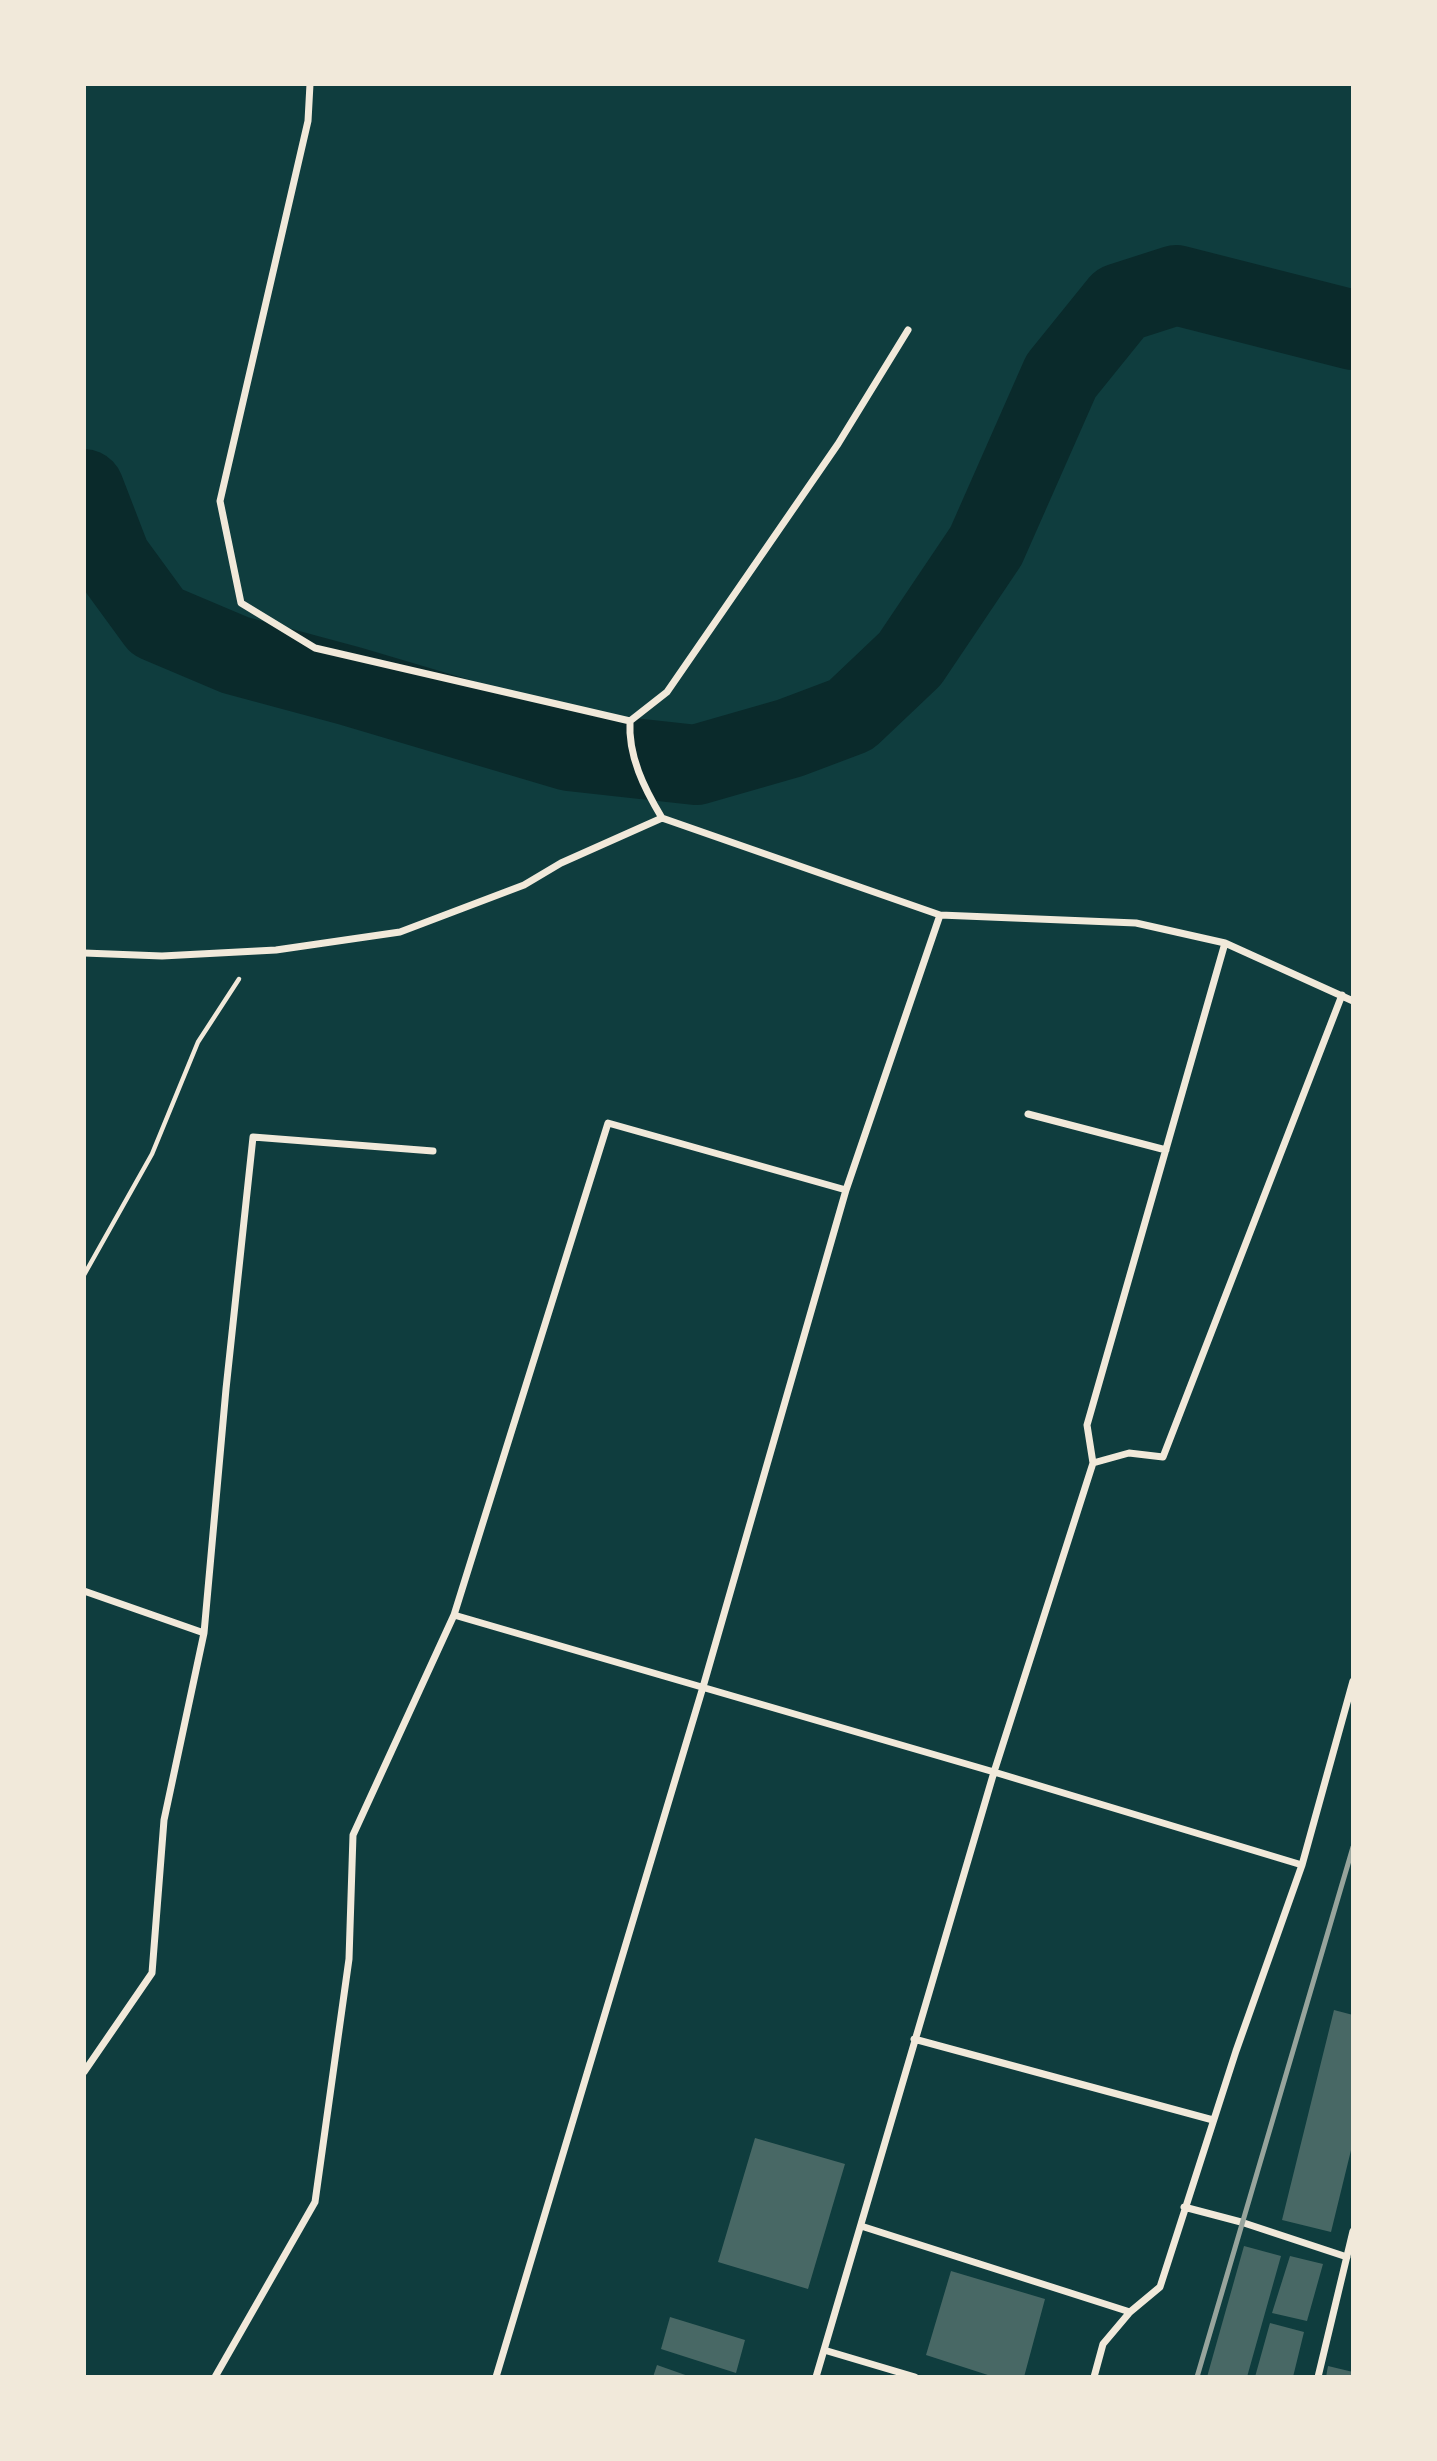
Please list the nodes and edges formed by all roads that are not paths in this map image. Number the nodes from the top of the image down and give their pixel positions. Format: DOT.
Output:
graph roads {
  1 [pos="310,84"];
  2 [pos="908,330"];
  3 [pos="630,721"];
  4 [pos="662,818"];
  5 [pos="940,915"];
  6 [pos="1225,943"];
  7 [pos="84,953"];
  8 [pos="1342,995"];
  9 [pos="1353,1001"];
  10 [pos="1028,1114"];
  11 [pos="1166,1150"];
  12 [pos="433,1151"];
  13 [pos="846,1190"];
  14 [pos="1093,1463"];
  15 [pos="84,1591"];
  16 [pos="454,1615"];
  17 [pos="204,1633"];
  18 [pos="1353,1681"];
  19 [pos="703,1687"];
  20 [pos="994,1772"];
  21 [pos="1302,1865"];
  22 [pos="914,2039"];
  23 [pos="84,2072"];
  24 [pos="1213,2120"];
  25 [pos="1184,2207"];
  26 [pos="861,2226"];
  27 [pos="1353,2231"];
  28 [pos="1351,2245"];
  29 [pos="1347,2257"];
  30 [pos="1130,2312"];
  31 [pos="824,2350"];
  32 [pos="215,2377"];
  33 [pos="496,2377"];
  34 [pos="816,2377"];
  35 [pos="915,2377"];
  36 [pos="1094,2377"];
  37 [pos="1318,2377"];
  1 -- 3 [label="street"];
  2 -- 3 [label="street"];
  3 -- 4 [label="street"];
  4 -- 5 [label="street"];
  4 -- 7 [label="street"];
  5 -- 6 [label="street"];
  5 -- 13 [label="street"];
  6 -- 8 [label="street"];
  6 -- 11 [label="street"];
  8 -- 9 [label="street"];
  8 -- 14 [label="street"];
  10 -- 11 [label="street"];
  11 -- 14 [label="street"];
  12 -- 17 [label="street"];
  13 -- 16 [label="street"];
  13 -- 19 [label="street"];
  14 -- 20 [label="street"];
  15 -- 17 [label="street"];
  16 -- 19 [label="street"];
  16 -- 32 [label="street"];
  17 -- 23 [label="street"];
  18 -- 21 [label="street"];
  19 -- 20 [label="street"];
  19 -- 33 [label="street"];
  20 -- 21 [label="street"];
  20 -- 22 [label="street"];
  21 -- 24 [label="street"];
  22 -- 24 [label="street"];
  22 -- 26 [label="street"];
  24 -- 25 [label="street"];
  25 -- 29 [label="street"];
  25 -- 30 [label="street"];
  26 -- 30 [label="street"];
  26 -- 31 [label="street"];
  27 -- 28 [label="street"];
  28 -- 29 [label="street"];
  29 -- 37 [label="street"];
  30 -- 36 [label="street"];
  31 -- 34 [label="street"];
  31 -- 35 [label="street"];
}
